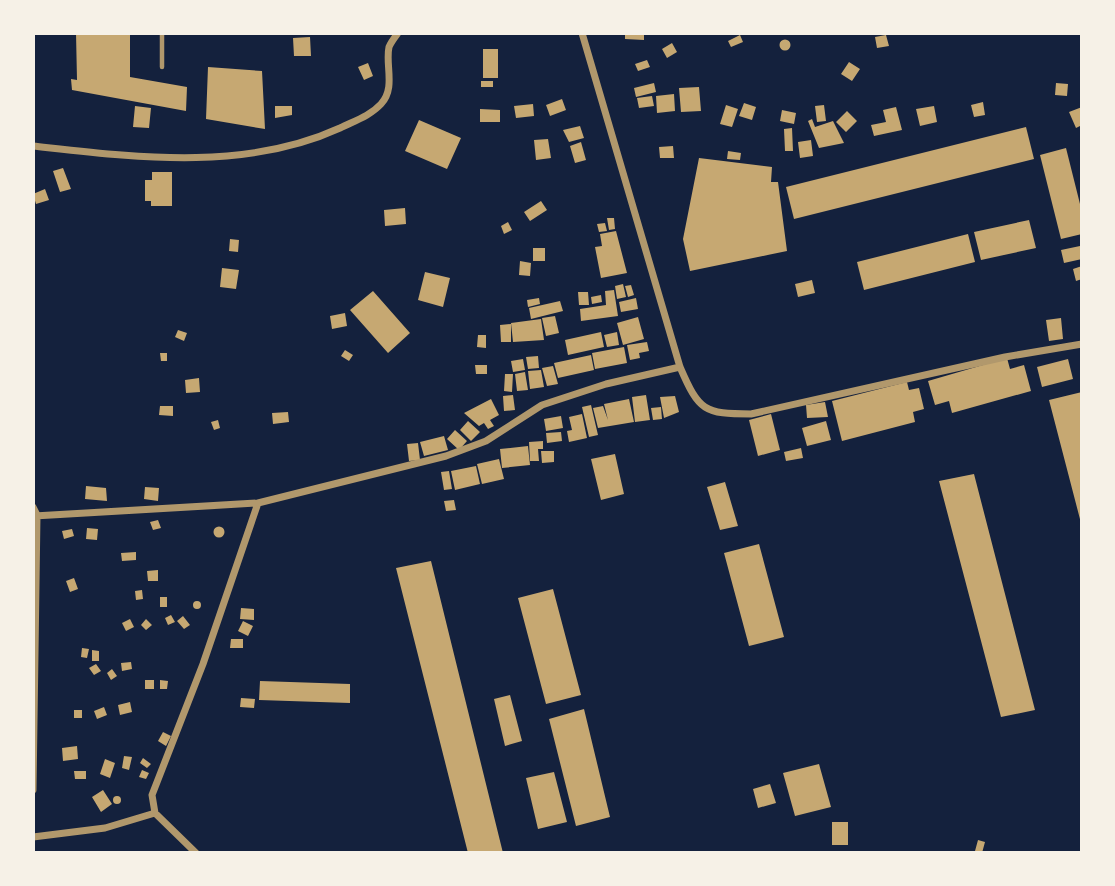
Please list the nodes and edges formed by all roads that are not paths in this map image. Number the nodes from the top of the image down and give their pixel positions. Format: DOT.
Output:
graph roads {
  1 [pos="162,33"];
  2 [pos="398,33"];
  3 [pos="582,33"];
  4 [pos="162,67"];
  5 [pos="33,146"];
  6 [pos="1082,344"];
  7 [pos="680,367"];
  8 [pos="257,503"];
  9 [pos="33,507"];
  10 [pos="35,515"];
  11 [pos="33,790"];
  12 [pos="155,813"];
  13 [pos="33,837"];
  14 [pos="196,853"];
  1 -- 4 [label="lane"];
  2 -- 5 [label="street"];
  3 -- 7 [label="street"];
  6 -- 7 [label="street"];
  7 -- 8 [label="street"];
  8 -- 10 [label="street"];
  8 -- 12 [label="street"];
  9 -- 10 [label="street"];
  10 -- 11 [label="street"];
  12 -- 13 [label="street"];
  12 -- 14 [label="street"];
}
